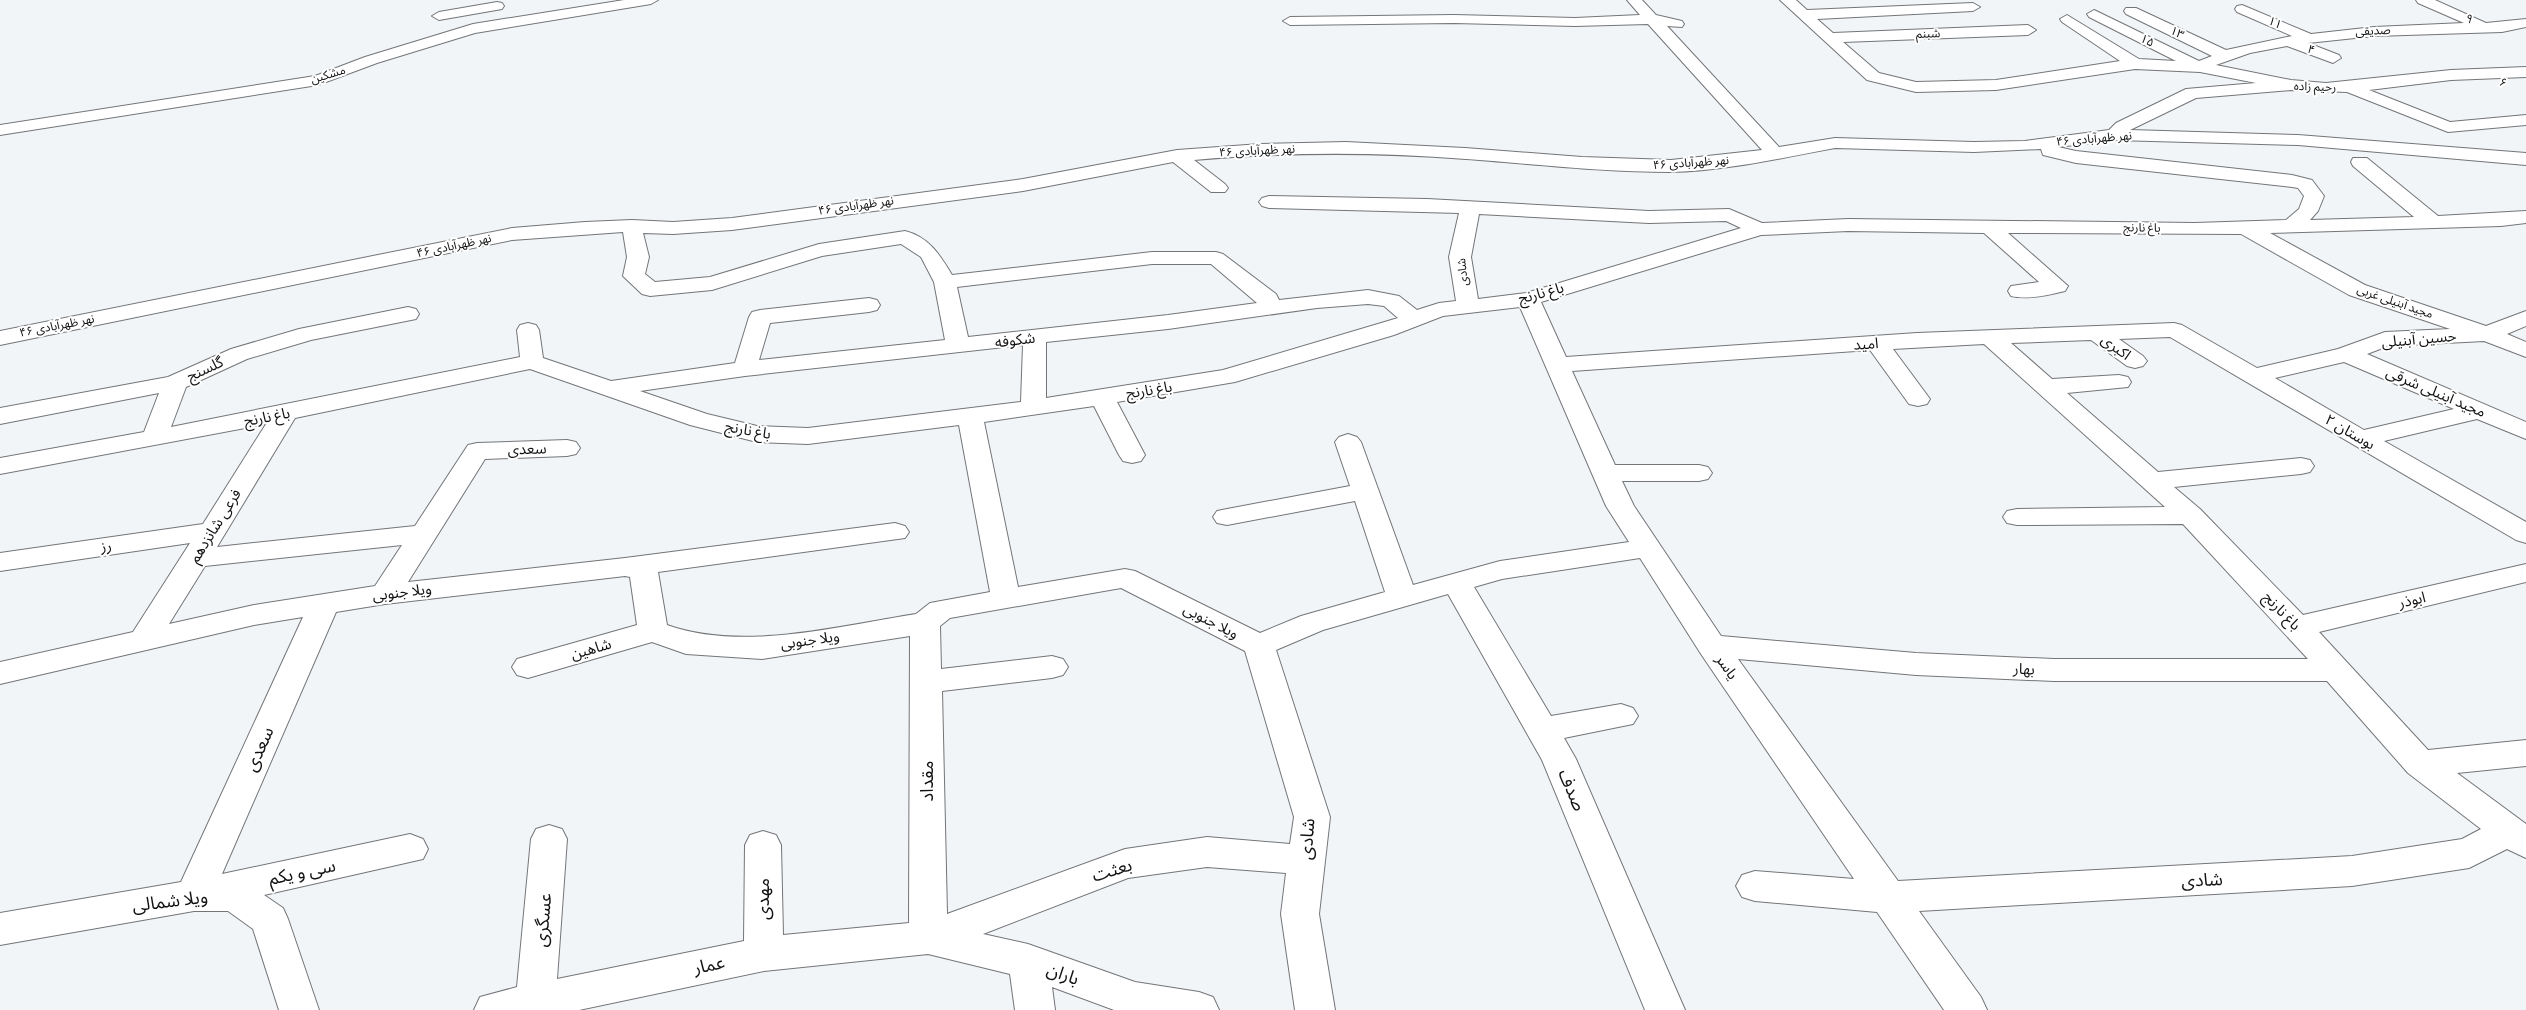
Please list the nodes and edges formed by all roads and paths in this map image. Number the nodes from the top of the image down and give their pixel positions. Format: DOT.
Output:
graph roads {
  1 [pos="651,0"];
  2 [pos="1634,0"];
  3 [pos="1787,0"];
  4 [pos="2423,0"];
  5 [pos="507,5"];
  6 [pos="1973,7"];
  7 [pos="2242,9"];
  8 [pos="2131,11"];
  9 [pos="2094,14"];
  10 [pos="1804,15"];
  11 [pos="438,16"];
  12 [pos="1652,19"];
  13 [pos="2067,19"];
  14 [pos="1290,21"];
  15 [pos="2526,23"];
  16 [pos="1677,24"];
  17 [pos="2487,27"];
  18 [pos="2405,29"];
  19 [pos="2028,30"];
  20 [pos="1829,38"];
  21 [pos="2308,38"];
  22 [pos="2289,41"];
  23 [pos="2440,43"];
  24 [pos="2223,55"];
  25 [pos="2333,58"];
  26 [pos="2135,64"];
  27 [pos="2200,67"];
  28 [pos="2526,72"];
  29 [pos="2480,74"];
  30 [pos="2291,85"];
  31 [pos="2349,87"];
  32 [pos="2517,88"];
  33 [pos="2526,120"];
  34 [pos="0,130"];
  35 [pos="2115,135"];
  36 [pos="1908,144"];
  37 [pos="2025,146"];
  38 [pos="1774,153"];
  39 [pos="1177,156"];
  40 [pos="2526,159"];
  41 [pos="1925,162"];
  42 [pos="2360,162"];
  43 [pos="1218,188"];
  44 [pos="1269,202"];
  45 [pos="1470,207"];
  46 [pos="2526,217"];
  47 [pos="2432,221"];
  48 [pos="632,226"];
  49 [pos="1988,226"];
  50 [pos="2292,226"];
  51 [pos="2244,227"];
  52 [pos="1759,229"];
  53 [pos="945,282"];
  54 [pos="2019,290"];
  55 [pos="1528,299"];
  56 [pos="869,305"];
  57 [pos="1468,306"];
  58 [pos="1268,308"];
  59 [pos="408,314"];
  60 [pos="2526,318"];
  61 [pos="1414,320"];
  62 [pos="528,330"];
  63 [pos="2174,330"];
  64 [pos="2097,334"];
  65 [pos="2487,334"];
  66 [pos="1035,337"];
  67 [pos="0,338"];
  68 [pos="1992,339"];
  69 [pos="1876,343"];
  70 [pos="958,346"];
  71 [pos="2526,350"];
  72 [pos="2346,354"];
  73 [pos="2135,361"];
  74 [pos="532,362"];
  75 [pos="1558,365"];
  76 [pos="745,368"];
  77 [pos="2253,376"];
  78 [pos="2119,382"];
  79 [pos="176,383"];
  80 [pos="2046,387"];
  81 [pos="609,388"];
  82 [pos="1102,397"];
  83 [pos="1918,398"];
  84 [pos="1034,408"];
  85 [pos="2479,411"];
  86 [pos="286,413"];
  87 [pos="0,416"];
  88 [pos="970,416"];
  89 [pos="2526,431"];
  90 [pos="154,438"];
  91 [pos="2361,438"];
  92 [pos="1348,442"];
  93 [pos="567,448"];
  94 [pos="1132,455"];
  95 [pos="0,466"];
  96 [pos="2300,466"];
  97 [pos="1606,473"];
  98 [pos="1699,473"];
  99 [pos="2152,481"];
  100 [pos="1365,491"];
  101 [pos="2190,515"];
  102 [pos="1228,517"];
  103 [pos="2017,517"];
  104 [pos="213,531"];
  105 [pos="895,532"];
  106 [pos="423,534"];
  107 [pos="2526,534"];
  108 [pos="1648,548"];
  109 [pos="195,558"];
  110 [pos="0,562"];
  111 [pos="625,567"];
  112 [pos="2526,573"];
  113 [pos="1456,582"];
  114 [pos="385,594"];
  115 [pos="1402,597"];
  116 [pos="1006,599"];
  117 [pos="324,604"];
  118 [pos="925,623"];
  119 [pos="2297,627"];
  120 [pos="654,631"];
  121 [pos="144,640"];
  122 [pos="1259,645"];
  123 [pos="1712,646"];
  124 [pos="528,667"];
  125 [pos="1052,667"];
  126 [pos="2336,670"];
  127 [pos="0,673"];
  128 [pos="926,682"];
  129 [pos="1621,716"];
  130 [pos="1542,730"];
  131 [pos="2526,753"];
  132 [pos="2420,764"];
  133 [pos="2518,838"];
  134 [pos="549,839"];
  135 [pos="763,844"];
  136 [pos="410,850"];
  137 [pos="1306,860"];
  138 [pos="1755,886"];
  139 [pos="194,895"];
  140 [pos="1888,897"];
  141 [pos="0,929"];
  142 [pos="928,938"];
  143 [pos="764,954"];
  144 [pos="1028,961"];
  145 [pos="535,1006"];
  146 [pos="299,1010"];
  147 [pos="494,1010"];
  148 [pos="1035,1010"];
  149 [pos="1199,1010"];
  150 [pos="1315,1010"];
  151 [pos="1665,1010"];
  152 [pos="1967,1010"];
  1 -- 34 [label="street, مشکین"];
  2 -- 12 [label="street"];
  3 -- 10 [label="street"];
  4 -- 17 [label="street, ۹"];
  5 -- 11 [label="street"];
  6 -- 10 [label="street"];
  7 -- 21 [label="street, ۱۱"];
  8 -- 24 [label="street, ۱۳"];
  9 -- 27 [label="street, ۱۵"];
  10 -- 20 [label="street"];
  12 -- 14 [label="street"];
  12 -- 16 [label="street"];
  12 -- 38 [label="street"];
  13 -- 26 [label="street"];
  15 -- 17 [label="street, صدیقی"];
  17 -- 18 [label="street, صدیقی"];
  18 -- 21 [label="street, صدیقی"];
  18 -- 23 [label="street"];
  19 -- 20 [label="street, شبنم"];
  20 -- 26 [label="street"];
  21 -- 22 [label="street, صدیقی"];
  22 -- 24 [label="street, صدیقی"];
  22 -- 25 [label="street, ۴"];
  24 -- 27 [label="street, صدیقی"];
  26 -- 27 [label="street"];
  27 -- 30 [label="street"];
  28 -- 29 [label="street, رحیم زاده"];
  29 -- 31 [label="street, رحیم زاده"];
  29 -- 32 [label="street, ۶"];
  30 -- 31 [label="street, رحیم زاده"];
  30 -- 35 [label="street, رحیم زاده"];
  31 -- 33 [label="street"];
  35 -- 37 [label="street, نهر ظهرآبادی ۴۶"];
  35 -- 40 [label="street, نهر ظهرآبادی ۴۶"];
  36 -- 37 [label="street, نهر ظهرآبادی ۴۶"];
  36 -- 38 [label="street, نهر ظهرآبادی ۴۶"];
  36 -- 41 [label="street"];
  37 -- 50 [label="street"];
  38 -- 39 [label="street, نهر ظهرآبادی ۴۶"];
  39 -- 43 [label="street"];
  39 -- 48 [label="street, نهر ظهرآبادی ۴۶"];
  42 -- 47 [label="street"];
  44 -- 45 [label="street, باغ نارنج"];
  45 -- 52 [label="street, باغ نارنج"];
  45 -- 57 [label="street, شادی"];
  46 -- 47 [label="street, باغ نارنج"];
  47 -- 50 [label="street, باغ نارنج"];
  48 -- 53 [label="street"];
  48 -- 67 [label="street, نهر ظهرآبادی ۴۶"];
  49 -- 51 [label="street, باغ نارنج"];
  49 -- 52 [label="street, باغ نارنج"];
  49 -- 54 [label="street"];
  50 -- 51 [label="street, باغ نارنج"];
  51 -- 65 [label="street, مجید آبنیلی غربی"];
  52 -- 55 [label="street, باغ نارنج"];
  53 -- 58 [label="street"];
  53 -- 70 [label="street"];
  55 -- 57 [label="street, باغ نارنج"];
  55 -- 75 [label="street, یاسر"];
  56 -- 76 [label="street"];
  57 -- 61 [label="street, باغ نارنج"];
  58 -- 61 [label="street, شکوفه"];
  58 -- 66 [label="street, شکوفه"];
  59 -- 79 [label="street, گلسنج"];
  60 -- 65 [label="street, حسین آبنیلی"];
  61 -- 82 [label="street, باغ نارنج"];
  62 -- 74 [label="street"];
  63 -- 64 [label="street, امید"];
  63 -- 77 [label="street, بوستان ۲"];
  64 -- 68 [label="street, امید"];
  64 -- 73 [label="street, اکبری"];
  65 -- 71 [label="street, مجید آبنیلی غربی"];
  65 -- 72 [label="street, حسین آبنیلی"];
  66 -- 70 [label="street, شکوفه"];
  66 -- 84 [label="street"];
  68 -- 69 [label="street, امید"];
  68 -- 80 [label="street, باغ نارنج"];
  69 -- 75 [label="street, امید"];
  69 -- 83 [label="street"];
  70 -- 76 [label="street, شکوفه"];
  72 -- 77 [label="street, حسین آبنیلی"];
  72 -- 85 [label="street, مجید آبنیلی شرقی"];
  74 -- 81 [label="street, باغ نارنج"];
  74 -- 86 [label="street, باغ نارنج"];
  75 -- 97 [label="street, یاسر"];
  76 -- 81 [label="street, شکوفه"];
  77 -- 91 [label="street, بوستان ۲"];
  78 -- 80 [label="street"];
  79 -- 87 [label="street, گلسنج"];
  79 -- 90 [label="street"];
  80 -- 99 [label="street, باغ نارنج"];
  81 -- 88 [label="street, باغ نارنج"];
  82 -- 84 [label="street, باغ نارنج"];
  82 -- 94 [label="street"];
  84 -- 88 [label="street, باغ نارنج"];
  85 -- 89 [label="street, مجید آبنیلی شرقی"];
  85 -- 91 [label="street"];
  86 -- 90 [label="street, باغ نارنج"];
  86 -- 104 [label="street, فرعی شانزدهم"];
  88 -- 116 [label="street"];
  90 -- 95 [label="street, باغ نارنج"];
  91 -- 107 [label="street, بوستان ۲"];
  92 -- 100 [label="street"];
  93 -- 106 [label="street, سعدی"];
  96 -- 99 [label="street"];
  97 -- 98 [label="street"];
  97 -- 108 [label="street, یاسر"];
  99 -- 101 [label="street, باغ نارنج"];
  100 -- 102 [label="street"];
  100 -- 115 [label="street"];
  101 -- 103 [label="street"];
  101 -- 119 [label="street, باغ نارنج"];
  104 -- 109 [label="street, فرعی شانزدهم"];
  104 -- 110 [label="street, رز"];
  105 -- 111 [label="street"];
  106 -- 109 [label="street"];
  106 -- 114 [label="street, سعدی"];
  108 -- 113 [label="street"];
  108 -- 123 [label="street, یاسر"];
  109 -- 121 [label="street, فرعی شانزدهم"];
  111 -- 114 [label="street, ویلا جنوبی"];
  111 -- 120 [label="street, ویلا جنوبی"];
  112 -- 119 [label="street, ابوذر"];
  113 -- 115 [label="street"];
  113 -- 130 [label="street, صدف"];
  114 -- 117 [label="street, ویلا جنوبی"];
  115 -- 122 [label="street"];
  116 -- 118 [label="street, ویلا جنوبی"];
  116 -- 122 [label="street, ویلا جنوبی"];
  117 -- 121 [label="street, ویلا جنوبی"];
  117 -- 139 [label="street, سعدی"];
  118 -- 120 [label="street, ویلا جنوبی"];
  118 -- 128 [label="street, مقداد"];
  119 -- 126 [label="street, باغ نارنج"];
  120 -- 124 [label="street, شاهین"];
  121 -- 127 [label="street, ویلا جنوبی"];
  122 -- 137 [label="street, شادی"];
  123 -- 126 [label="street, بهار"];
  123 -- 140 [label="street, یاسر"];
  125 -- 128 [label="street"];
  126 -- 132 [label="street, باغ نارنج"];
  128 -- 142 [label="street, مقداد"];
  129 -- 130 [label="street"];
  130 -- 151 [label="street, صدف"];
  131 -- 132 [label="street"];
  132 -- 133 [label="street, باغ نارنج"];
  133 -- 140 [label="street, شادی"];
  134 -- 145 [label="street, عسگری"];
  135 -- 143 [label="street, مهدی"];
  136 -- 139 [label="street, سی و یکم"];
  137 -- 142 [label="street, بعثت"];
  137 -- 150 [label="street, شادی"];
  138 -- 140 [label="street, شادی"];
  139 -- 141 [label="street, ویلا شمالی"];
  139 -- 146 [label="street, ویلا شمالی"];
  140 -- 152 [label="street, یاسر"];
  142 -- 143 [label="street, عمار"];
  142 -- 144 [label="street, باران"];
  143 -- 145 [label="street, عمار"];
  144 -- 148 [label="street"];
  144 -- 149 [label="street, باران"];
  145 -- 147 [label="street, عمار"];
}
